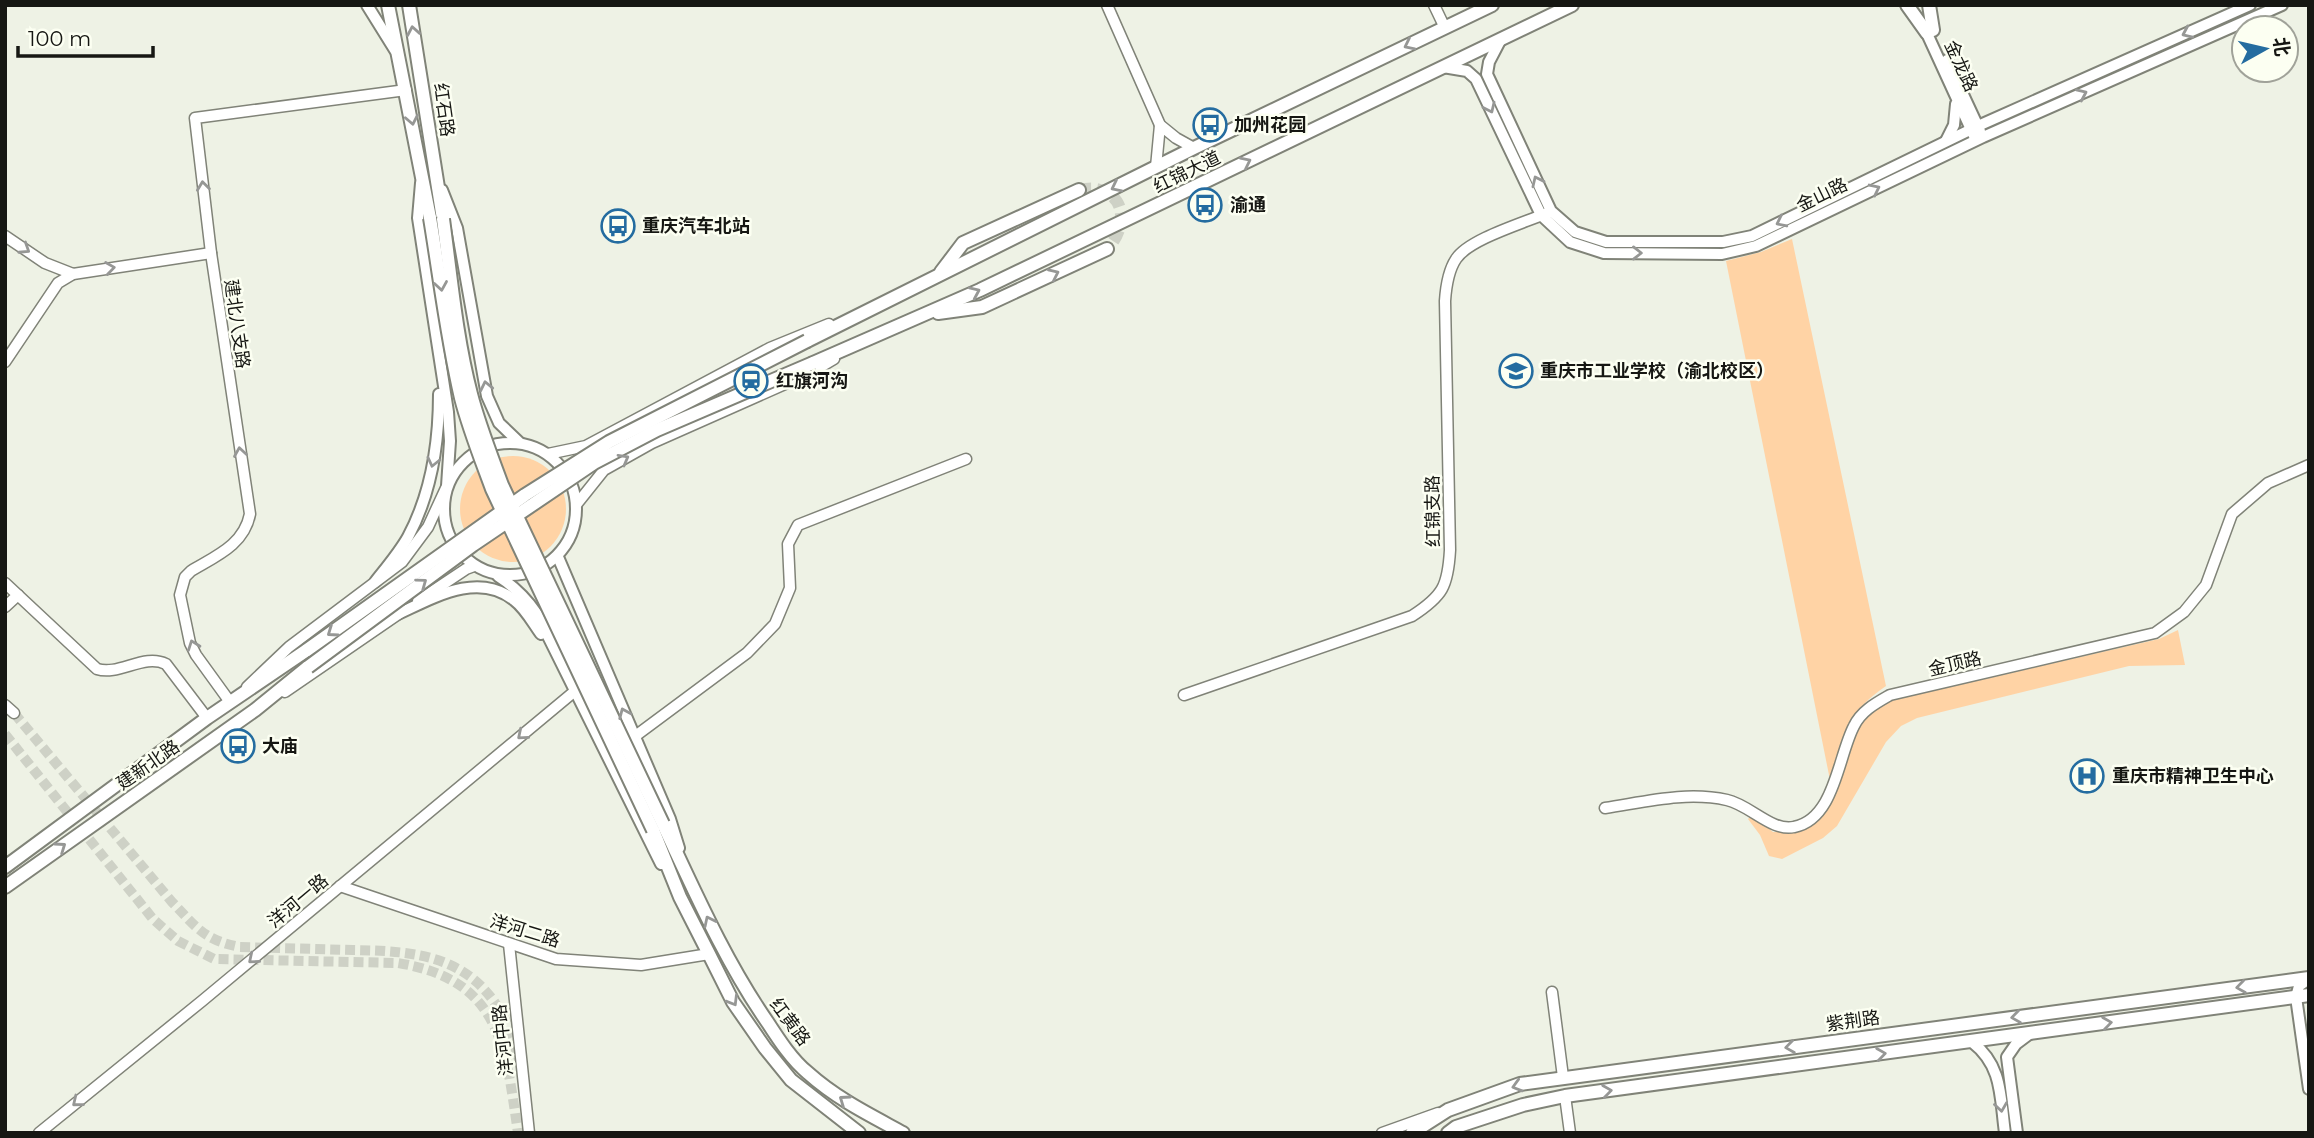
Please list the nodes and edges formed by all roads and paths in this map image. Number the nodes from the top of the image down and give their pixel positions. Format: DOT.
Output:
graph roads {
  1 [pos="367,5"];
  2 [pos="388,5"];
  3 [pos="409,5"];
  4 [pos="1107,5"];
  5 [pos="1434,5"];
  6 [pos="1492,5"];
  7 [pos="1572,5"];
  8 [pos="1907,5"];
  9 [pos="1914,5"];
  10 [pos="1922,5"];
  11 [pos="1929,5"];
  12 [pos="2250,5"];
  13 [pos="2282,5"];
  14 [pos="1445,28"];
  15 [pos="1930,32"];
  16 [pos="1501,39"];
  17 [pos="399,57"];
  18 [pos="1443,67"];
  19 [pos="1481,76"];
  20 [pos="406,90"];
  21 [pos="1956,97"];
  22 [pos="1160,125"];
  23 [pos="1977,133"];
  24 [pos="1946,142"];
  25 [pos="1194,148"];
  26 [pos="1156,167"];
  27 [pos="422,169"];
  28 [pos="435,173"];
  29 [pos="1079,190"];
  30 [pos="1546,213"];
  31 [pos="437,219"];
  32 [pos="5,236"];
  33 [pos="1107,249"];
  34 [pos="211,253"];
  35 [pos="45,263"];
  36 [pos="73,274"];
  37 [pos="939,275"];
  38 [pos="51,294"];
  39 [pos="872,307"];
  40 [pos="920,316"];
  41 [pos="867,338"];
  42 [pos="5,362"];
  43 [pos="440,370"];
  44 [pos="520,443"];
  45 [pos="548,454"];
  46 [pos="966,458"];
  47 [pos="2309,465"];
  48 [pos="446,488"];
  49 [pos="576,505"];
  50 [pos="558,557"];
  51 [pos="474,566"];
  52 [pos="496,575"];
  53 [pos="375,582"];
  54 [pos="5,583"];
  55 [pos="18,595"];
  56 [pos="5,607"];
  57 [pos="398,614"];
  58 [pos="307,650"];
  59 [pos="558,657"];
  60 [pos="308,667"];
  61 [pos="575,691"];
  62 [pos="1184,695"];
  63 [pos="235,699"];
  64 [pos="5,705"];
  65 [pos="255,710"];
  66 [pos="13,713"];
  67 [pos="207,718"];
  68 [pos="634,737"];
  69 [pos="1605,808"];
  70 [pos="658,827"];
  71 [pos="5,867"];
  72 [pos="5,887"];
  73 [pos="340,887"];
  74 [pos="694,890"];
  75 [pos="680,897"];
  76 [pos="509,944"];
  77 [pos="709,954"];
  78 [pos="2309,979"];
  79 [pos="1552,992"];
  80 [pos="2303,996"];
  81 [pos="2028,1035"];
  82 [pos="1972,1042"];
  83 [pos="1563,1077"];
  84 [pos="2309,1088"];
  85 [pos="1565,1096"];
  86 [pos="1448,1110"];
  87 [pos="853,1132"];
  88 [pos="39,1133"];
  89 [pos="529,1133"];
  90 [pos="903,1133"];
  91 [pos="1382,1133"];
  92 [pos="1412,1133"];
  93 [pos="1448,1133"];
  94 [pos="1570,1133"];
  95 [pos="2005,1133"];
  96 [pos="2017,1133"];
  1 -- 17 [label="main road, 红石路"];
  2 -- 17 [label="main road, 红石路"];
  28 -- 3 [label="main road, 红石路, one-way"];
  4 -- 22 [label="street"];
  5 -- 14 [label="street"];
  6 -- 14 [label="main road, 红锦大道"];
  7 -- 16 [label="main road, 红锦大道"];
  8 -- 15 [label="main road"];
  9 -- 15 [label="main road, 金龙路"];
  10 -- 15 [label="main road, 金龙路"];
  11 -- 15 [label="main road"];
  12 -- 23 [label="main road, 金山路, one-way"];
  23 -- 13 [label="main road, 金山路, one-way"];
  14 -- 25 [label="main road, 红锦大道, one-way"];
  15 -- 21 [label="main road, 金龙路"];
  15 -- 23 [label="main road, 金龙路"];
  16 -- 18 [label="main road, 红锦大道"];
  16 -- 19 [label="main road"];
  17 -- 20 [label="main road, 红石路"];
  18 -- 19 [label="main road"];
  40 -- 18 [label="main road, 红锦大道, one-way"];
  19 -- 30 [label="main road, 金山路"];
  20 -- 27 [label="main road, 红石路, one-way"];
  34 -- 20 [label="street, 建北八支路, one-way"];
  21 -- 23 [label="main road, 金龙路"];
  21 -- 24 [label="main road"];
  22 -- 25 [label="street"];
  22 -- 26 [label="street"];
  23 -- 24 [label="main road, 金山路"];
  30 -- 23 [label="main road, 金山路, one-way"];
  24 -- 30 [label="main road, 金山路, one-way"];
  25 -- 26 [label="main road, 红锦大道"];
  26 -- 37 [label="main road, 红锦大道, one-way"];
  27 -- 31 [label="main road, 红石路"];
  27 -- 43 [label="main road"];
  28 -- 31 [label="main road, 红石路"];
  44 -- 28 [label="main road, one-way"];
  29 -- 37 [label="main road"];
  30 -- 62 [label="street, 红锦支路"];
  31 -- 70 [label="main road, bridge"];
  32 -- 35 [label="street, one-way"];
  40 -- 33 [label="main road, one-way"];
  36 -- 34 [label="street, one-way"];
  63 -- 34 [label="street, 建北八支路, one-way"];
  35 -- 36 [label="street"];
  35 -- 38 [label="street"];
  36 -- 38 [label="street"];
  37 -- 39 [label="main road, 红锦大道"];
  38 -- 42 [label="street"];
  39 -- 45 [label="street"];
  39 -- 58 [label="main road, 红锦大道, one-way, bridge"];
  40 -- 41 [label="main road, 红锦大道"];
  49 -- 41 [label="street, one-way"];
  60 -- 41 [label="main road, 红锦大道, one-way, bridge"];
  43 -- 48 [label="main road"];
  43 -- 53 [label="main road, one-way"];
  44 -- 45 [label="main road"];
  44 -- 48 [label="main road"];
  45 -- 49 [label="main road"];
  46 -- 68 [label="street"];
  47 -- 69 [label="street, 金顶路"];
  48 -- 51 [label="main road"];
  48 -- 53 [label="street"];
  49 -- 50 [label="main road"];
  50 -- 52 [label="main road"];
  68 -- 50 [label="main road, one-way"];
  51 -- 52 [label="main road"];
  51 -- 57 [label="street"];
  52 -- 59 [label="main road"];
  53 -- 63 [label="street"];
  54 -- 55 [label="street"];
  55 -- 56 [label="street"];
  55 -- 67 [label="street"];
  57 -- 59 [label="main road"];
  57 -- 65 [label="street"];
  58 -- 63 [label="main road, 建新北路"];
  59 -- 61 [label="main road"];
  60 -- 65 [label="main road, 建新北路"];
  61 -- 73 [label="street, 洋河一路, one-way"];
  61 -- 75 [label="main road"];
  63 -- 67 [label="main road, 建新北路"];
  64 -- 66 [label="street"];
  72 -- 65 [label="main road, 建新北路, one-way"];
  67 -- 71 [label="main road, 建新北路"];
  68 -- 74 [label="main road"];
  70 -- 74 [label="main road, 红黄路"];
  70 -- 75 [label="main road, 红黄路"];
  73 -- 76 [label="street, 洋河二路"];
  73 -- 88 [label="street, 洋河一路, one-way"];
  90 -- 74 [label="main road, 红黄路, one-way"];
  75 -- 77 [label="main road, 红黄路"];
  76 -- 77 [label="street, 洋河二路"];
  76 -- 89 [label="street, 洋河中路"];
  77 -- 87 [label="main road, 红黄路, one-way"];
  78 -- 80 [label="main road"];
  78 -- 83 [label="main road, 紫荆路, one-way"];
  79 -- 83 [label="street"];
  81 -- 80 [label="main road, 紫荆路, one-way"];
  80 -- 84 [label="main road"];
  81 -- 82 [label="main road, 紫荆路"];
  81 -- 96 [label="main road"];
  85 -- 82 [label="main road, 紫荆路, one-way"];
  82 -- 95 [label="main road, one-way"];
  83 -- 86 [label="main road, 紫荆路, one-way"];
  85 -- 93 [label="main road, 紫荆路"];
  85 -- 94 [label="street"];
  86 -- 91 [label="street"];
  86 -- 92 [label="main road, 紫荆路"];
}
